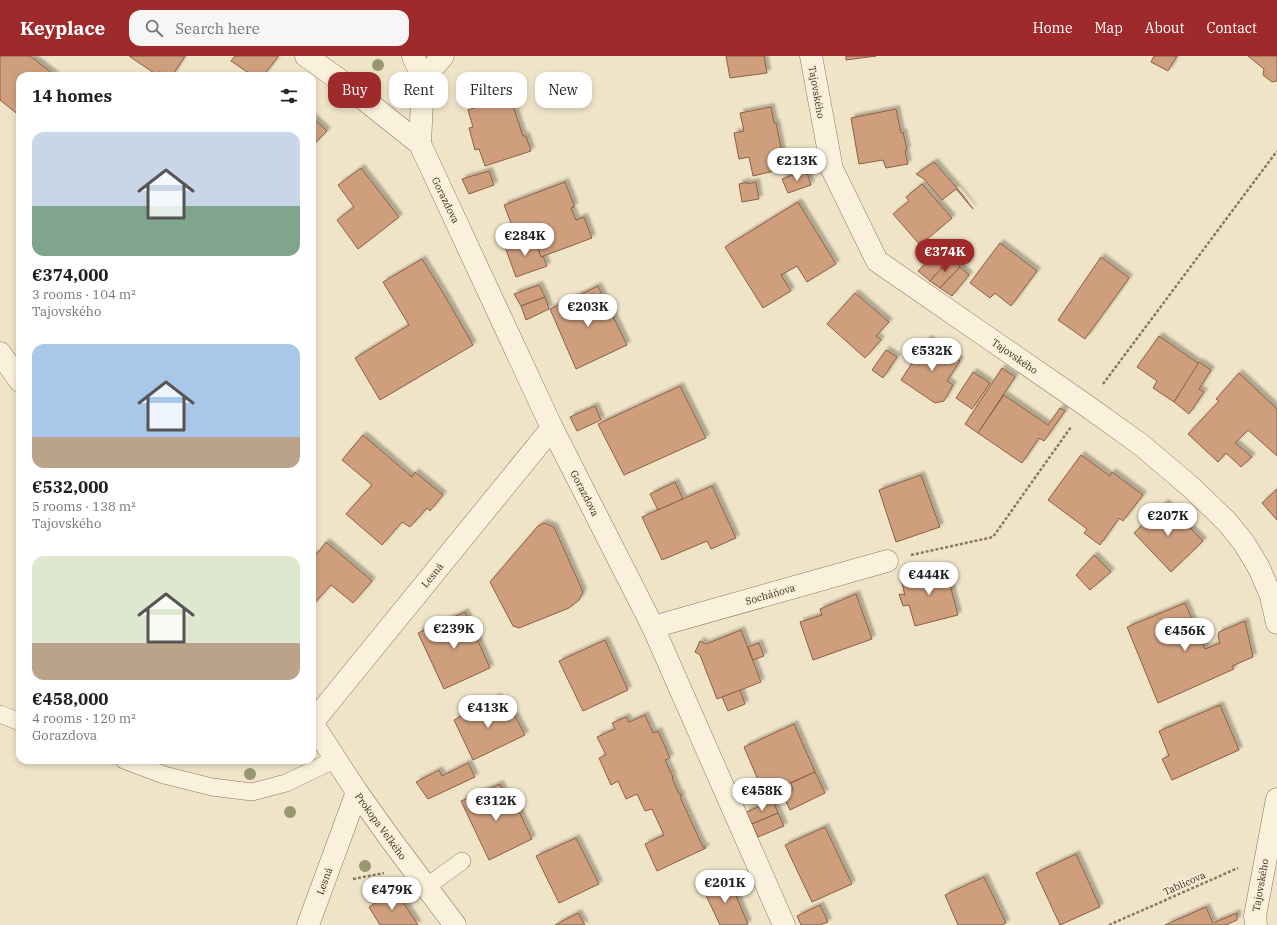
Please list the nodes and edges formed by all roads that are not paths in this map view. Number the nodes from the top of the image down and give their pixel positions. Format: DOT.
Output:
graph roads {
  1 [pos="306,56"];
  2 [pos="413,56"];
  3 [pos="443,56"];
  4 [pos="811,56"];
  5 [pos="420,72"];
  6 [pos="429,72"];
  7 [pos="422,108"];
  8 [pos="420,144"];
  9 [pos="0,353"];
  10 [pos="16,375"];
  11 [pos="552,428"];
  12 [pos="887,561"];
  13 [pos="1277,623"];
  14 [pos="653,627"];
  15 [pos="0,714"];
  16 [pos="316,718"];
  17 [pos="16,720"];
  18 [pos="316,729"];
  19 [pos="336,759"];
  20 [pos="135,764"];
  21 [pos="357,792"];
  22 [pos="1277,798"];
  23 [pos="462,861"];
  24 [pos="426,886"];
  25 [pos="308,925"];
  26 [pos="456,925"];
  27 [pos="784,925"];
  28 [pos="1256,925"];
  1 -- 8 [label="street"];
  2 -- 5 [label="street, Gorazdova"];
  3 -- 6 [label="street"];
  4 -- 13 [label="street, Tajovského"];
  7 -- 8 [label="street, Gorazdova"];
  8 -- 11 [label="street, Gorazdova"];
  9 -- 10 [label="street"];
  11 -- 14 [label="street, Gorazdova"];
  11 -- 16 [label="street, Lesná"];
  12 -- 14 [label="street, Socháňova"];
  14 -- 27 [label="street, Gorazdova"];
  15 -- 17 [label="lane"];
  18 -- 19 [label="street, Prokopa Veľkého"];
  19 -- 20 [label="lane"];
  19 -- 21 [label="street, Prokopa Veľkého"];
  21 -- 24 [label="street, Prokopa Veľkého"];
  21 -- 25 [label="street, Lesná"];
  22 -- 28 [label="street, Tajovského"];
  23 -- 24 [label="lane"];
  24 -- 26 [label="street, Prokopa Veľkého"];
}
